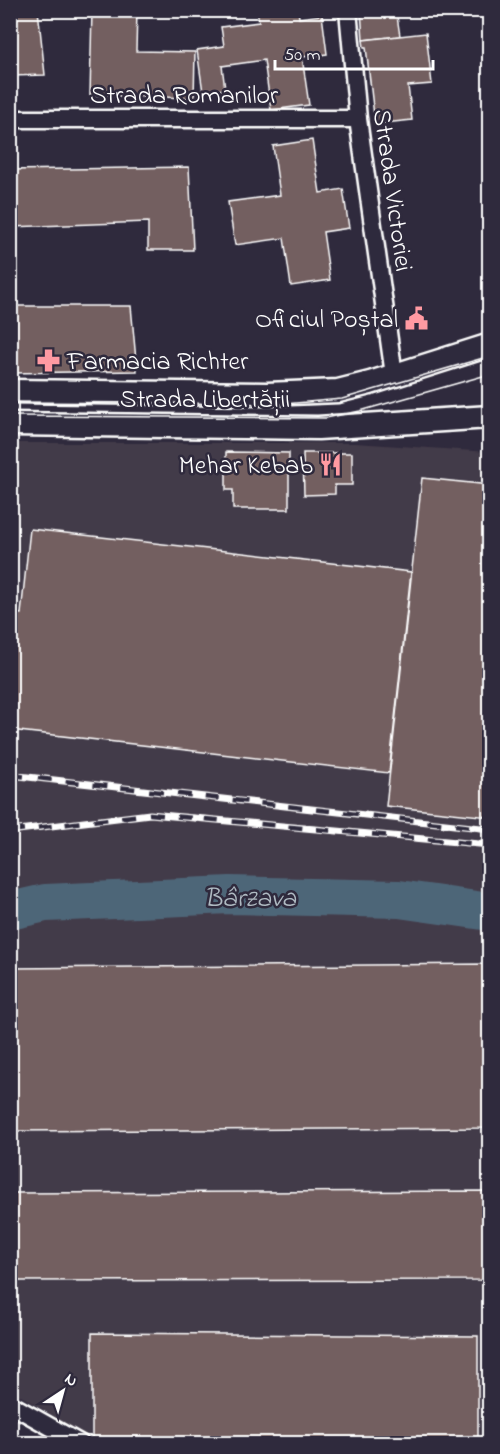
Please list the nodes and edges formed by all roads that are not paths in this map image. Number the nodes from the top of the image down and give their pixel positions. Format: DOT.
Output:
graph roads {
  1 [pos="348,10"];
  2 [pos="10,119"];
  3 [pos="358,119"];
  4 [pos="489,345"];
  5 [pos="394,375"];
  6 [pos="10,391"];
  7 [pos="489,417"];
  8 [pos="10,424"];
  9 [pos="10,1404"];
  10 [pos="81,1443"];
  1 -- 3 [label="street, Strada Victoriei"];
  2 -- 3 [label="street, Strada Romanilor"];
  3 -- 5 [label="street, Strada Victoriei"];
  4 -- 5 [label="main road, Strada Libertății"];
  5 -- 6 [label="main road, Strada Libertății"];
  7 -- 8 [label="main road, Strada Libertății"];
  9 -- 10 [label="street"];
}
